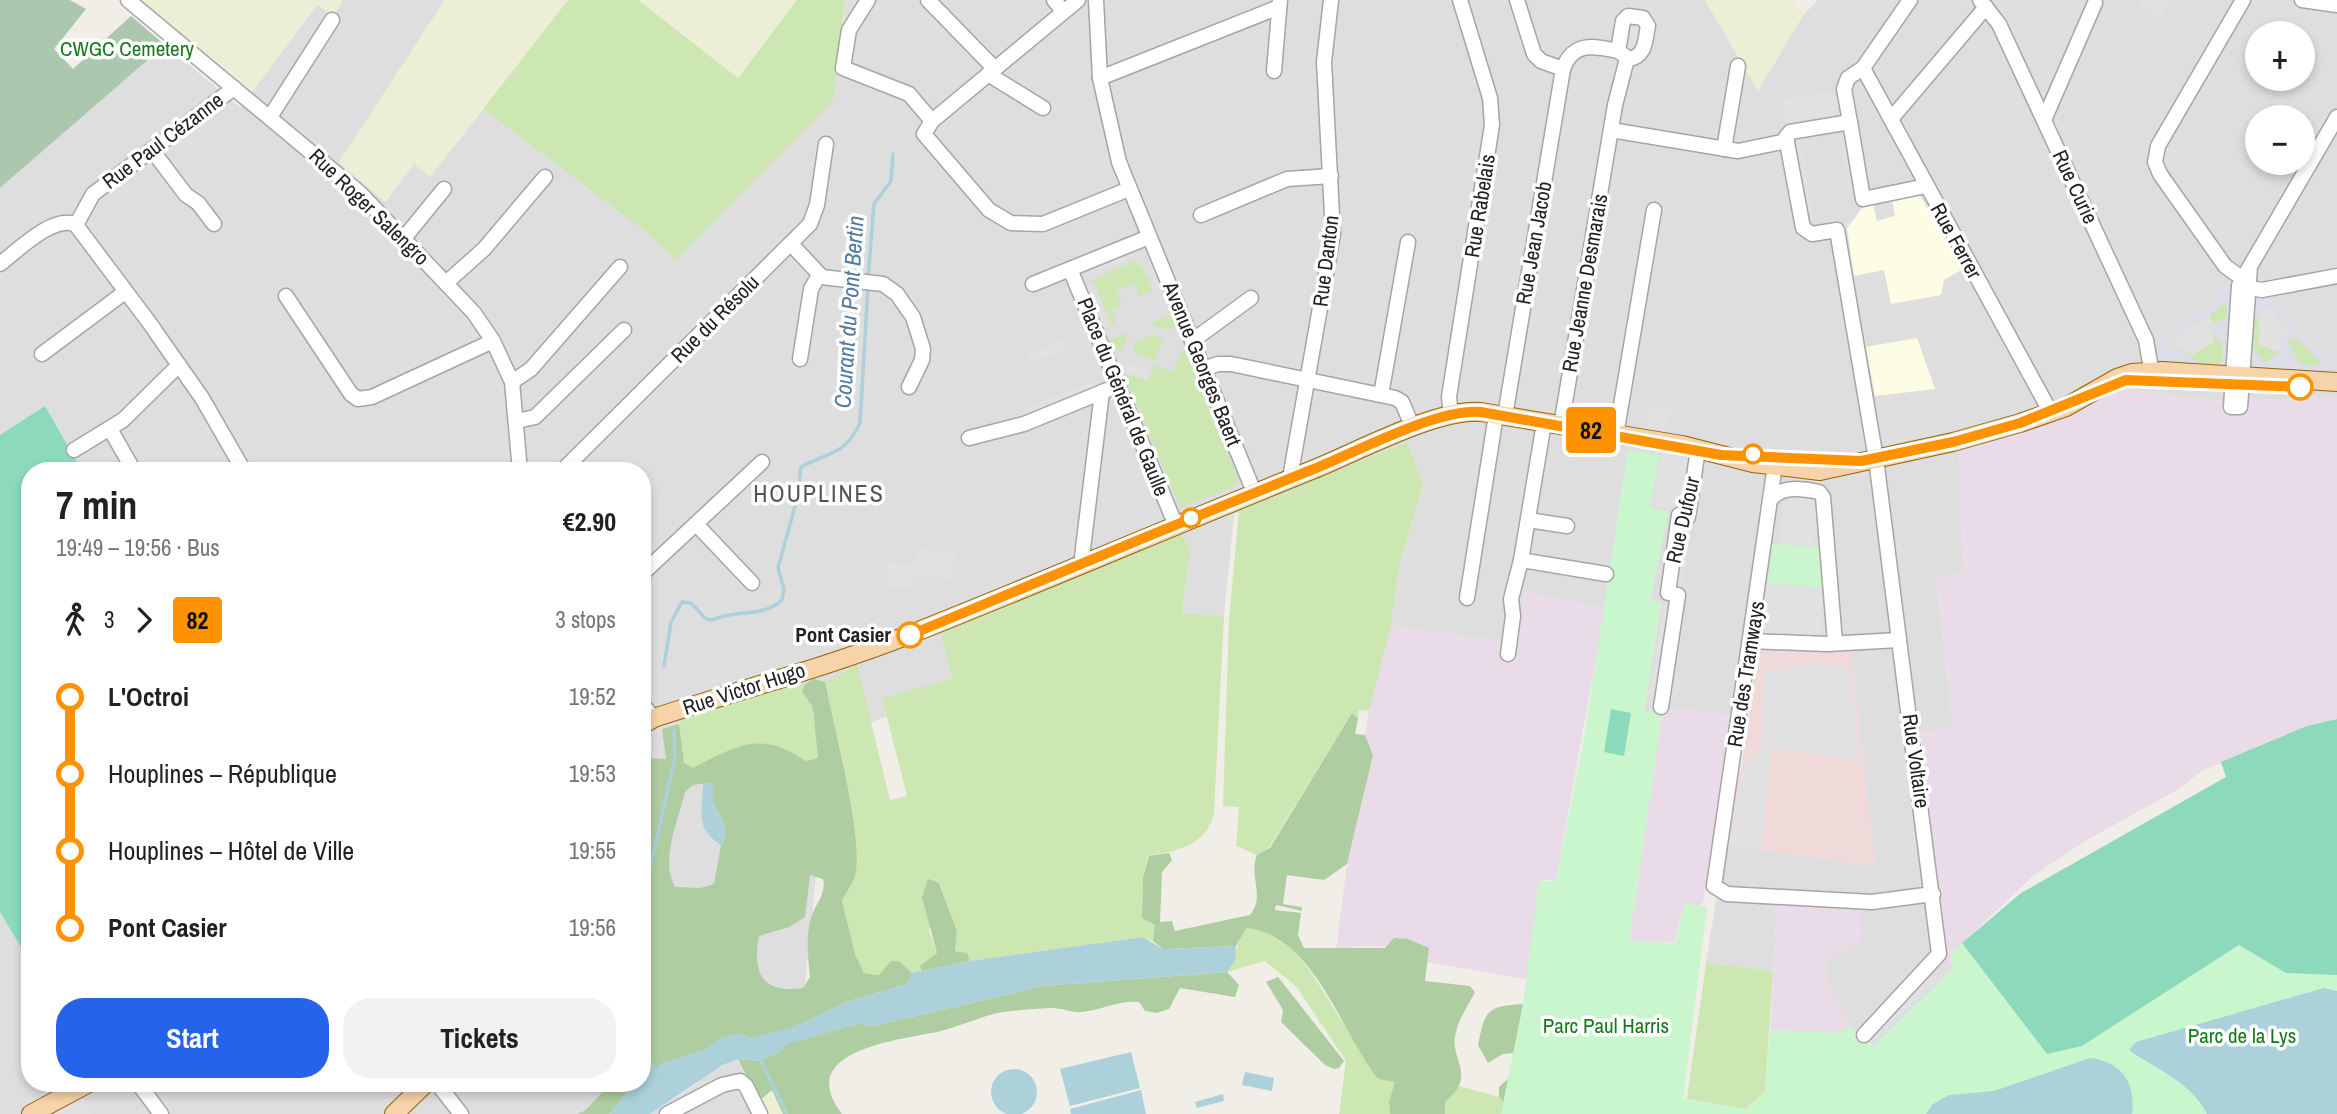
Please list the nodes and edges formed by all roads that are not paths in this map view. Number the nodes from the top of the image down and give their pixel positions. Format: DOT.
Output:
graph roads {
  1 [pos="128,0"];
  2 [pos="868,0"];
  3 [pos="928,0"];
  4 [pos="1078,0"];
  5 [pos="1096,0"];
  6 [pos="1331,0"];
  7 [pos="1460,0"];
  8 [pos="1517,0"];
  9 [pos="1910,0"];
  10 [pos="2302,0"];
  11 [pos="2243,2"];
  12 [pos="1983,3"];
  13 [pos="2095,3"];
  14 [pos="1279,4"];
  15 [pos="1058,5"];
  16 [pos="2337,5"];
  17 [pos="332,20"];
  18 [pos="1738,66"];
  19 [pos="1863,68"];
  20 [pos="1563,69"];
  21 [pos="991,71"];
  22 [pos="1274,71"];
  23 [pos="1100,78"];
  24 [pos="234,88"];
  25 [pos="1043,108"];
  26 [pos="270,117"];
  27 [pos="2337,117"];
  28 [pos="1891,119"];
  29 [pos="2044,120"];
  30 [pos="932,121"];
  31 [pos="1850,122"];
  32 [pos="1610,135"];
  33 [pos="1787,141"];
  34 [pos="825,144"];
  35 [pos="1724,149"];
  36 [pos="152,150"];
  37 [pos="1331,176"];
  38 [pos="545,177"];
  39 [pos="1926,186"];
  40 [pos="444,189"];
  41 [pos="1129,189"];
  42 [pos="1654,210"];
  43 [pos="1201,215"];
  44 [pos="214,224"];
  45 [pos="76,225"];
  46 [pos="1149,237"];
  47 [pos="404,238"];
  48 [pos="1408,242"];
  49 [pos="791,244"];
  50 [pos="0,264"];
  51 [pos="620,267"];
  52 [pos="1070,269"];
  53 [pos="819,275"];
  54 [pos="2337,276"];
  55 [pos="446,283"];
  56 [pos="1033,284"];
  57 [pos="2244,284"];
  58 [pos="125,292"];
  59 [pos="286,296"];
  60 [pos="1251,298"];
  61 [pos="624,330"];
  62 [pos="493,341"];
  63 [pos="1192,341"];
  64 [pos="42,354"];
  65 [pos="800,359"];
  66 [pos="179,365"];
  67 [pos="1203,369"];
  68 [pos="2153,375"];
  69 [pos="1308,379"];
  70 [pos="2237,379"];
  71 [pos="512,382"];
  72 [pos="2337,382"];
  73 [pos="1118,385"];
  74 [pos="909,387"];
  75 [pos="2337,388"];
  76 [pos="1102,392"];
  77 [pos="1381,395"];
  78 [pos="2051,413"];
  79 [pos="1451,415"];
  80 [pos="1500,416"];
  81 [pos="517,421"];
  82 [pos="1552,424"];
  83 [pos="1413,428"];
  84 [pos="110,429"];
  85 [pos="1616,435"];
  86 [pos="969,438"];
  87 [pos="1698,449"];
  88 [pos="74,450"];
  89 [pos="1869,460"];
  90 [pos="129,462"];
  91 [pos="238,462"];
  92 [pos="519,462"];
  93 [pos="571,462"];
  94 [pos="762,462"];
  95 [pos="1776,462"];
  96 [pos="1290,478"];
  97 [pos="1254,492"];
  98 [pos="1772,498"];
  99 [pos="1528,520"];
  100 [pos="696,524"];
  101 [pos="1176,526"];
  102 [pos="1567,526"];
  103 [pos="1521,560"];
  104 [pos="1081,565"];
  105 [pos="651,566"];
  106 [pos="1606,574"];
  107 [pos="752,583"];
  108 [pos="1467,598"];
  109 [pos="1899,640"];
  110 [pos="1751,641"];
  111 [pos="1835,642"];
  112 [pos="1508,654"];
  113 [pos="1661,707"];
  114 [pos="651,714"];
  115 [pos="1933,894"];
  116 [pos="1864,1035"];
  117 [pos="72,1092"];
  118 [pos="145,1092"];
  119 [pos="417,1092"];
  120 [pos="444,1092"];
  121 [pos="32,1114"];
  122 [pos="161,1114"];
  123 [pos="394,1114"];
  124 [pos="461,1114"];
  125 [pos="667,1114"];
  126 [pos="760,1114"];
  1 -- 24 [label="street, Rue Roger Salengro"];
  2 -- 30 [label="street"];
  3 -- 21 [label="street"];
  4 -- 15 [label="street"];
  5 -- 23 [label="street, Avenue Georges Baert"];
  6 -- 37 [label="street, Rue Danton"];
  7 -- 79 [label="street, Rue Rabelais"];
  8 -- 20 [label="street"];
  9 -- 19 [label="street"];
  10 -- 16 [label="street"];
  11 -- 57 [label="street"];
  12 -- 28 [label="street"];
  12 -- 29 [label="street, Rue Curie"];
  13 -- 29 [label="street"];
  14 -- 22 [label="street"];
  14 -- 23 [label="street"];
  15 -- 21 [label="street"];
  17 -- 26 [label="street"];
  18 -- 35 [label="street"];
  19 -- 28 [label="street, Rue Ferrer"];
  19 -- 31 [label="street"];
  20 -- 32 [label="street, Rue Jeanne Desmarais"];
  20 -- 80 [label="street, Rue Jean Jacob"];
  21 -- 25 [label="street"];
  21 -- 30 [label="street"];
  23 -- 41 [label="street, Avenue Georges Baert"];
  24 -- 26 [label="street, Rue Roger Salengro"];
  24 -- 36 [label="street, Rue Paul Cézanne"];
  26 -- 47 [label="street, Rue Roger Salengro"];
  27 -- 57 [label="street"];
  28 -- 39 [label="street, Rue Ferrer"];
  29 -- 68 [label="street, Rue Curie"];
  30 -- 41 [label="street"];
  31 -- 33 [label="street"];
  31 -- 39 [label="street"];
  32 -- 35 [label="street"];
  32 -- 82 [label="street, Rue Jeanne Desmarais"];
  33 -- 35 [label="street"];
  33 -- 89 [label="street, Rue Voltaire"];
  34 -- 49 [label="street, Rue du Résolu"];
  36 -- 44 [label="street"];
  36 -- 45 [label="street, Rue Paul Cézanne"];
  37 -- 43 [label="street"];
  37 -- 69 [label="street, Rue Danton"];
  38 -- 55 [label="street"];
  39 -- 78 [label="street, Rue Ferrer"];
  40 -- 47 [label="street"];
  41 -- 46 [label="street, Avenue Georges Baert"];
  42 -- 85 [label="street"];
  45 -- 50 [label="street"];
  45 -- 58 [label="street"];
  46 -- 52 [label="street"];
  46 -- 63 [label="street, Avenue Georges Baert"];
  47 -- 55 [label="street, Rue Roger Salengro"];
  48 -- 77 [label="street"];
  49 -- 53 [label="street"];
  49 -- 93 [label="street, Rue du Résolu"];
  51 -- 71 [label="street"];
  52 -- 56 [label="street"];
  52 -- 73 [label="street, Place du Général de Gaulle"];
  53 -- 65 [label="street"];
  53 -- 74 [label="street"];
  54 -- 57 [label="street"];
  55 -- 62 [label="street, Rue Roger Salengro"];
  57 -- 70 [label="street"];
  58 -- 64 [label="street"];
  58 -- 66 [label="street"];
  59 -- 62 [label="street"];
  60 -- 63 [label="street"];
  61 -- 81 [label="street"];
  62 -- 71 [label="street, Rue Roger Salengro"];
  63 -- 67 [label="street, Avenue Georges Baert"];
  66 -- 84 [label="street"];
  66 -- 91 [label="street"];
  67 -- 69 [label="street"];
  67 -- 97 [label="street, Avenue Georges Baert"];
  68 -- 70 [label="main road, Rue Victor Hugo"];
  68 -- 78 [label="main road, Rue Victor Hugo"];
  69 -- 77 [label="street"];
  69 -- 96 [label="street, Rue Danton"];
  70 -- 72 [label="main road, Rue Victor Hugo"];
  70 -- 75 [label="main road, Rue Victor Hugo"];
  71 -- 81 [label="street, Rue Roger Salengro"];
  73 -- 76 [label="street"];
  73 -- 101 [label="street, Place du Général de Gaulle"];
  76 -- 86 [label="street"];
  76 -- 104 [label="street"];
  77 -- 83 [label="street"];
  78 -- 89 [label="main road, Rue Victor Hugo"];
  79 -- 80 [label="main road, Rue Victor Hugo"];
  79 -- 83 [label="main road, Rue Victor Hugo"];
  80 -- 82 [label="main road, Rue Victor Hugo"];
  80 -- 108 [label="street, Rue Jean Jacob"];
  81 -- 92 [label="street, Rue Roger Salengro"];
  82 -- 85 [label="main road, Rue Victor Hugo"];
  82 -- 99 [label="street, Rue Jeanne Desmarais"];
  83 -- 96 [label="main road, Rue Victor Hugo"];
  84 -- 88 [label="street"];
  84 -- 90 [label="street"];
  85 -- 87 [label="main road, Rue Victor Hugo"];
  87 -- 95 [label="main road, Rue Victor Hugo"];
  87 -- 113 [label="street, Rue Dufour"];
  89 -- 95 [label="main road, Rue Victor Hugo"];
  89 -- 109 [label="street, Rue Voltaire"];
  94 -- 100 [label="street"];
  95 -- 98 [label="street, Rue des Tramways"];
  96 -- 97 [label="main road, Rue Victor Hugo"];
  97 -- 101 [label="main road, Rue Victor Hugo"];
  98 -- 110 [label="street, Rue des Tramways"];
  98 -- 111 [label="street"];
  99 -- 102 [label="street"];
  99 -- 103 [label="street, Rue Jeanne Desmarais"];
  100 -- 105 [label="street"];
  100 -- 107 [label="street"];
  101 -- 104 [label="main road, Rue Victor Hugo"];
  103 -- 106 [label="street"];
  103 -- 112 [label="street, Rue Jeanne Desmarais"];
  104 -- 114 [label="main road, Rue Victor Hugo"];
  109 -- 111 [label="street"];
  109 -- 115 [label="street, Rue Voltaire"];
  110 -- 111 [label="street"];
  110 -- 115 [label="street, Rue des Tramways"];
  115 -- 116 [label="street, Rue Voltaire"];
  117 -- 121 [label="main road"];
  118 -- 122 [label="street"];
  119 -- 123 [label="main road"];
  120 -- 124 [label="street"];
  125 -- 126 [label="street"];
}
